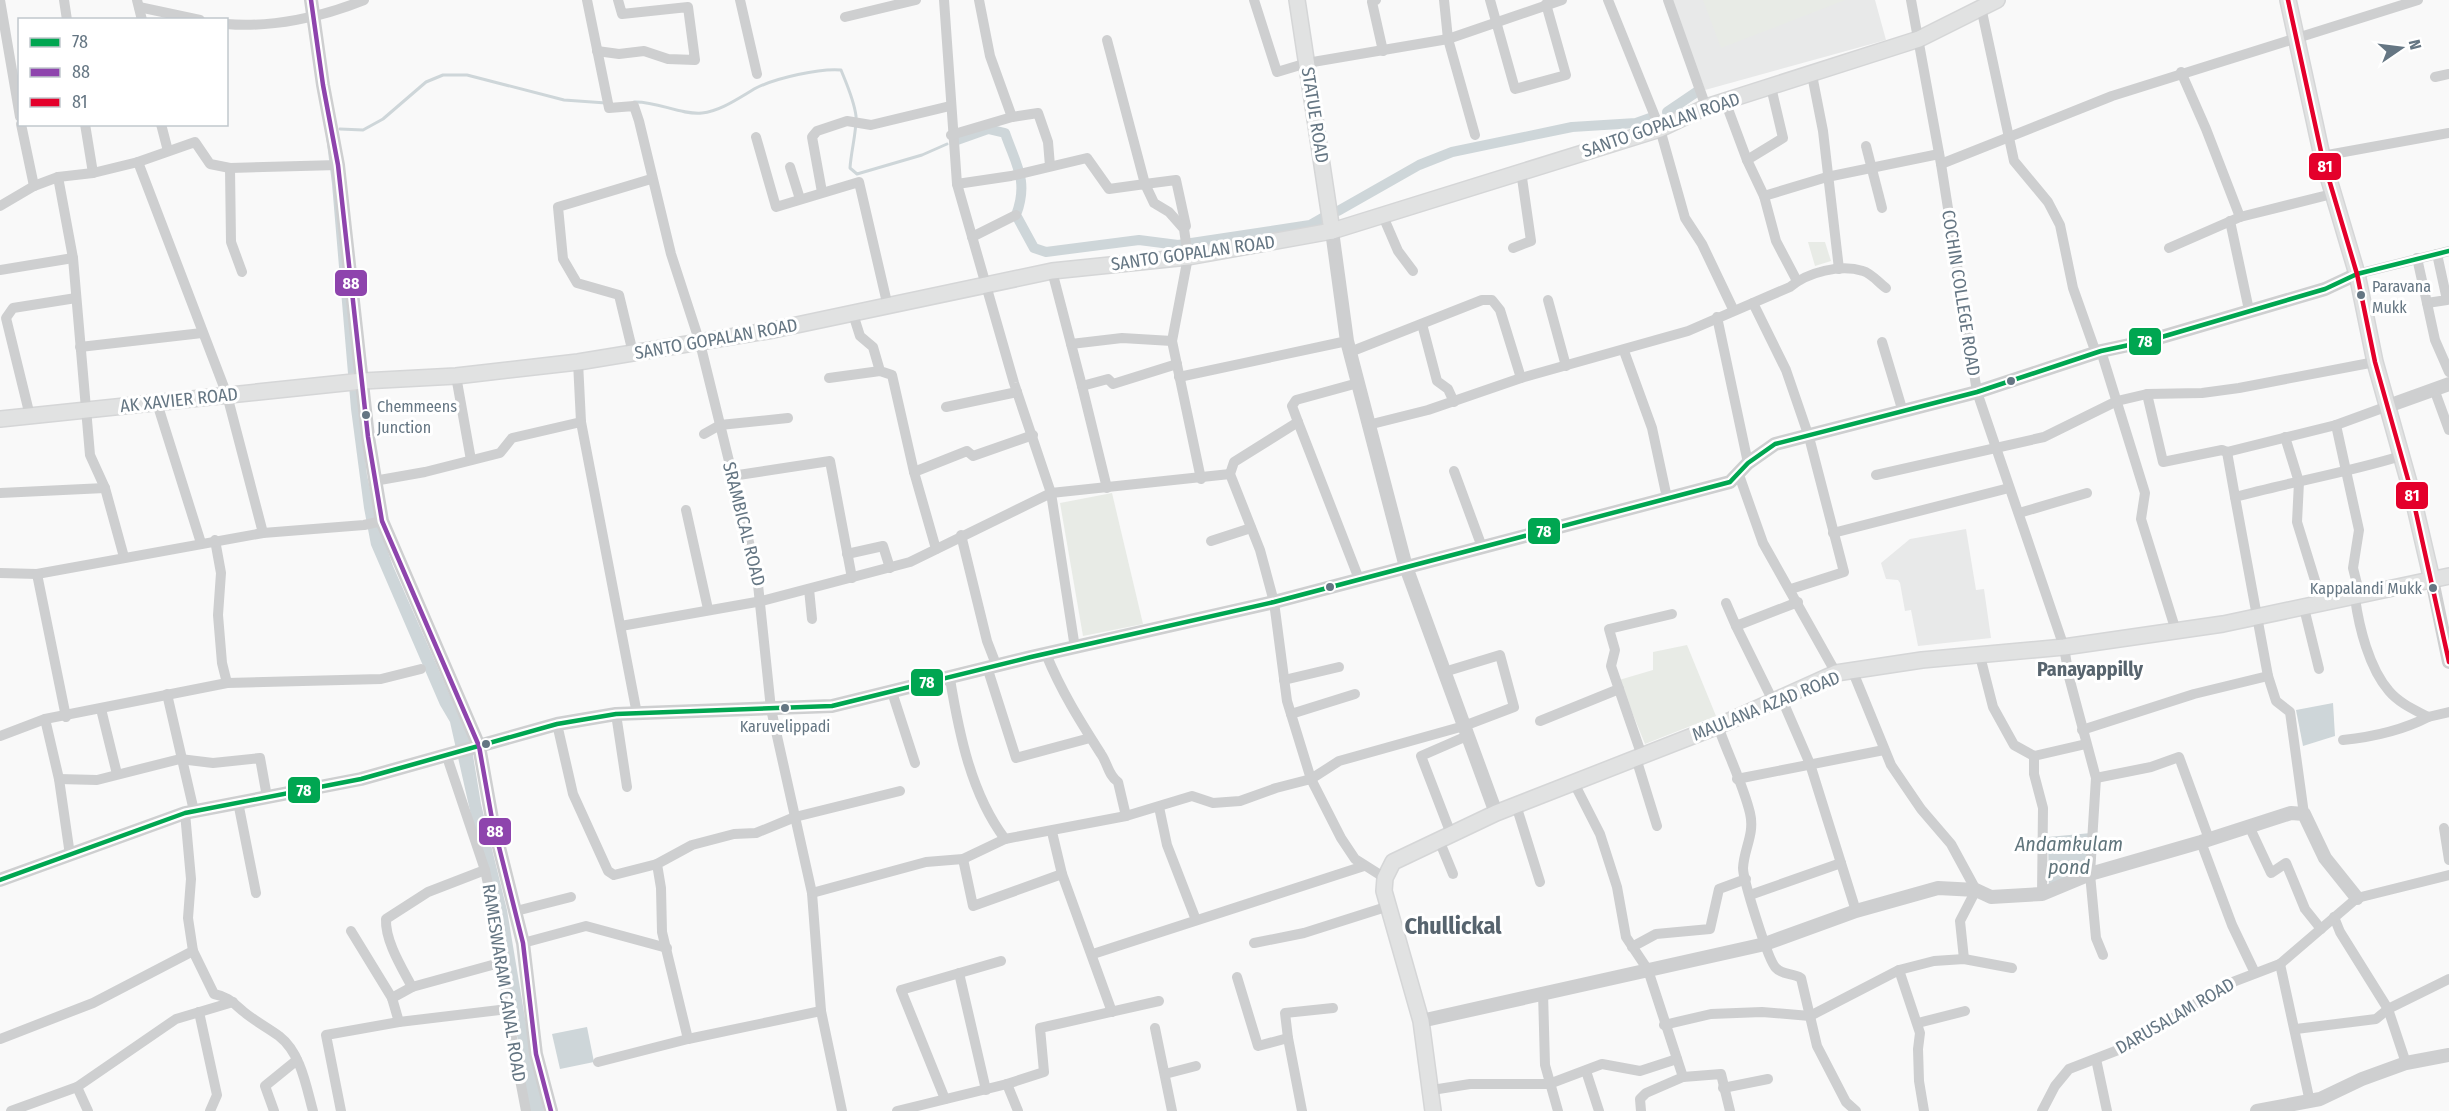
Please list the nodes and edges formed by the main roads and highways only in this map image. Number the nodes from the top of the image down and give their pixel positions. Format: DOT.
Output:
graph roads {
  1 [pos="1297,0"];
  2 [pos="1997,0"];
  3 [pos="2288,0"];
  4 [pos="1332,231"];
  5 [pos="356,382"];
  6 [pos="0,419"];
  7 [pos="2449,576"];
  8 [pos="2432,580"];
  9 [pos="1433,1111"];
  1 -- 4 [label="main road, STATUE ROAD"];
  2 -- 4 [label="main road, SANTO GOPALAN ROAD"];
  3 -- 8 [label="main road"];
  4 -- 5 [label="main road, SANTO GOPALAN ROAD"];
  5 -- 6 [label="main road, AK XAVIER ROAD"];
  7 -- 8 [label="main road, MAULANA AZAD ROAD"];
  8 -- 9 [label="main road, MAULANA AZAD ROAD"];
}
